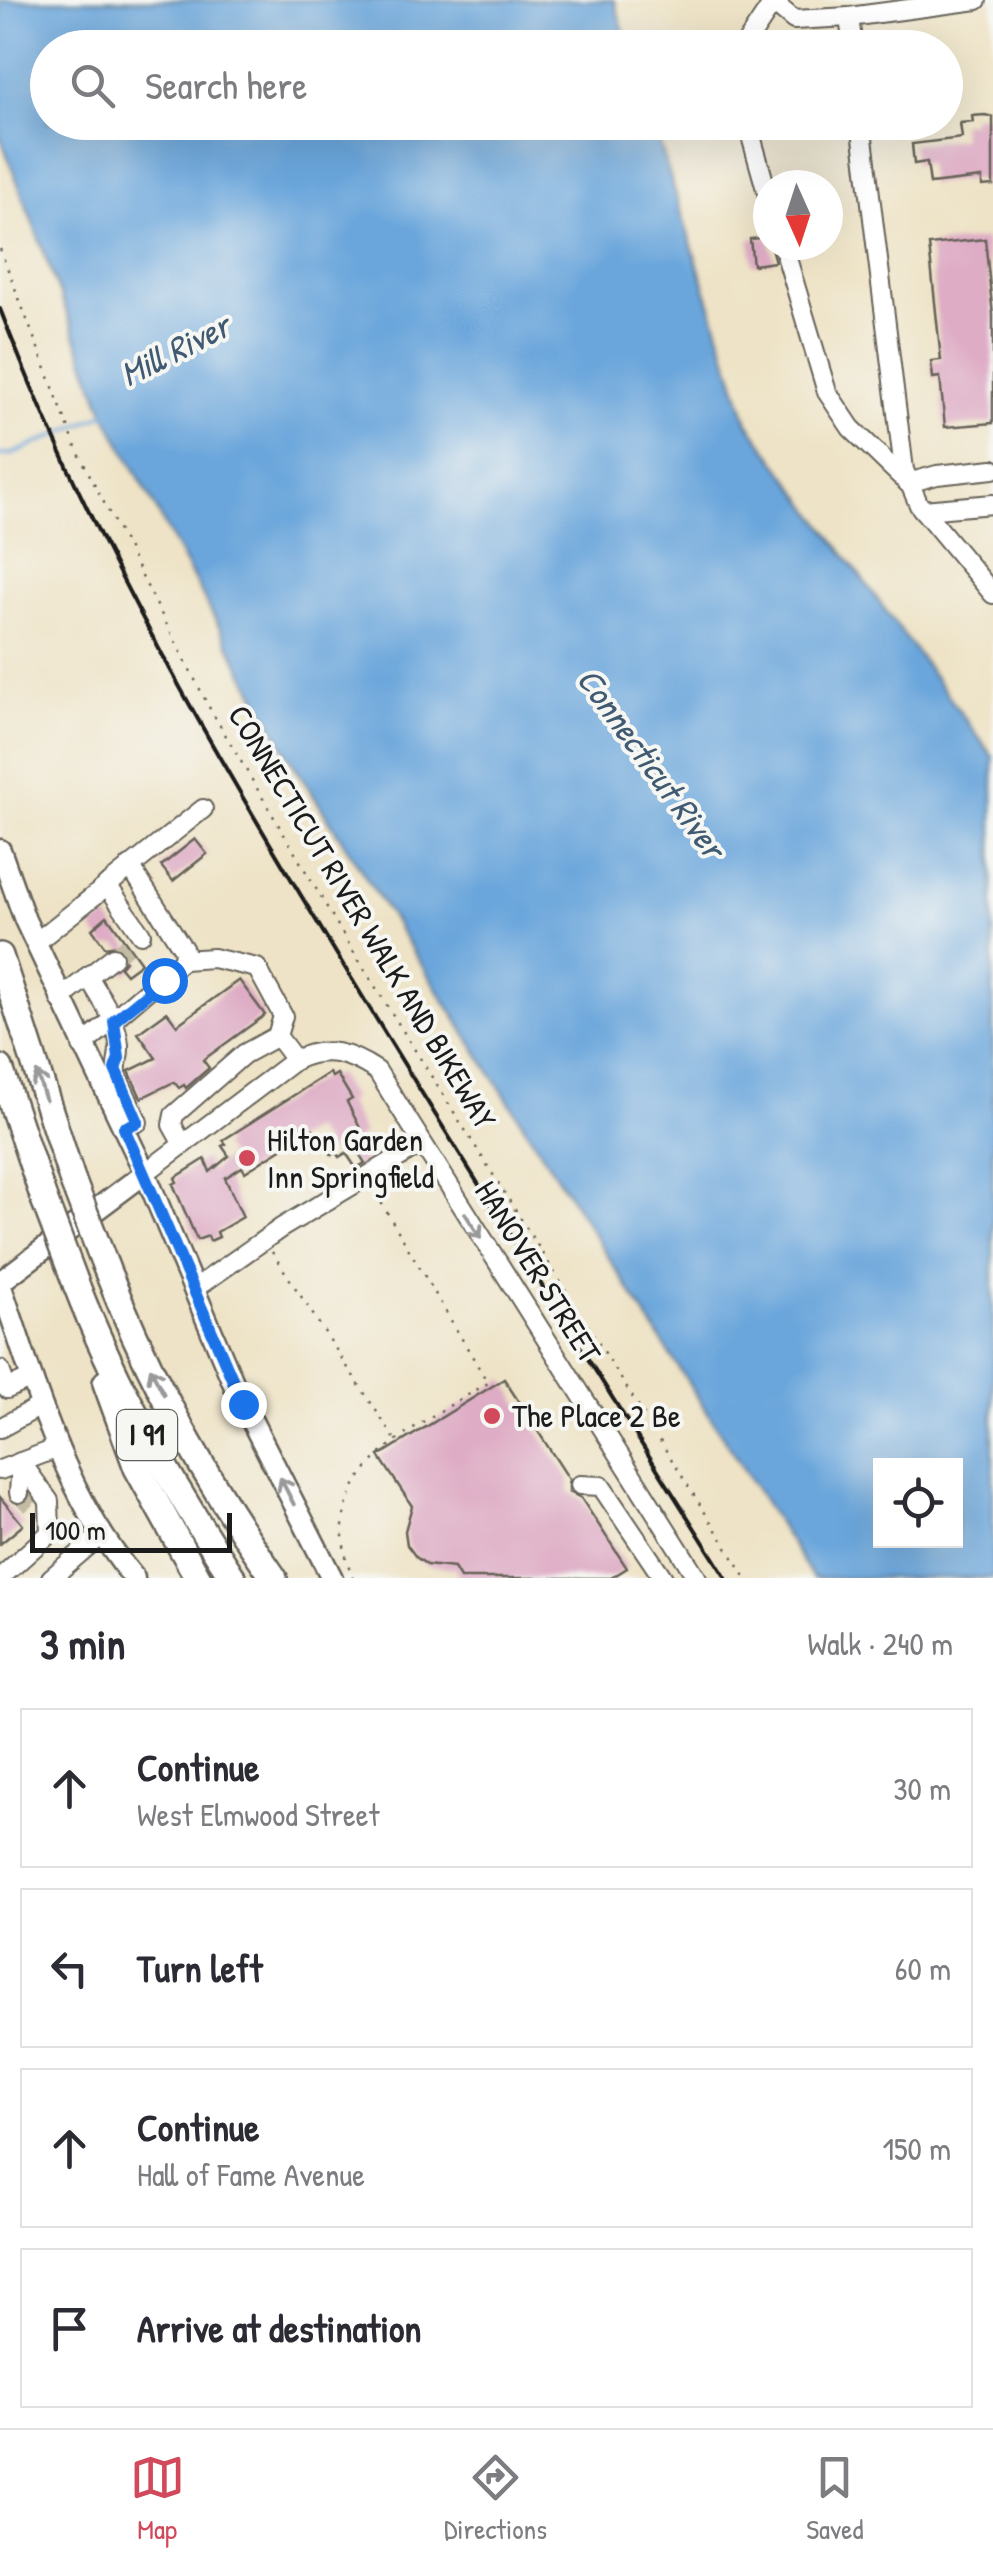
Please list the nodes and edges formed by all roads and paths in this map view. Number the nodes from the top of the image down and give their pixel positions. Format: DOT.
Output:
graph roads {
  1 [pos="976,0"];
  2 [pos="772,2"];
  3 [pos="849,17"];
  4 [pos="755,30"];
  5 [pos="851,30"];
  6 [pos="752,140"];
  7 [pos="863,140"];
  8 [pos="761,170"];
  9 [pos="0,249"];
  10 [pos="788,260"];
  11 [pos="993,469"];
  12 [pos="908,483"];
  13 [pos="993,504"];
  14 [pos="923,510"];
  15 [pos="993,594"];
  16 [pos="203,809"];
  17 [pos="0,850"];
  18 [pos="130,866"];
  19 [pos="107,885"];
  20 [pos="163,916"];
  21 [pos="35,943"];
  22 [pos="127,945"];
  23 [pos="0,956"];
  24 [pos="183,960"];
  25 [pos="88,976"];
  26 [pos="60,999"];
  27 [pos="114,1021"];
  28 [pos="277,1036"];
  29 [pos="82,1046"];
  30 [pos="295,1060"];
  31 [pos="0,1068"];
  32 [pos="110,1082"];
  33 [pos="173,1118"];
  34 [pos="131,1125"];
  35 [pos="182,1144"];
  36 [pos="421,1144"];
  37 [pos="144,1173"];
  38 [pos="366,1178"];
  39 [pos="264,1240"];
  40 [pos="0,1283"];
  41 [pos="194,1288"];
  42 [pos="80,1292"];
  43 [pos="8,1332"];
  44 [pos="0,1370"];
  45 [pos="32,1378"];
  46 [pos="42,1404"];
  47 [pos="0,1428"];
  48 [pos="395,1439"];
  49 [pos="58,1448"];
  50 [pos="21,1462"];
  51 [pos="0,1470"];
  52 [pos="580,1484"];
  53 [pos="19,1493"];
  54 [pos="34,1509"];
  55 [pos="51,1523"];
  56 [pos="101,1535"];
  57 [pos="128,1576"];
  58 [pos="0,1578"];
  59 [pos="51,1578"];
  60 [pos="198,1578"];
  61 [pos="233,1578"];
  62 [pos="277,1578"];
  63 [pos="332,1578"];
  64 [pos="353,1578"];
  65 [pos="663,1578"];
  66 [pos="697,1578"];
  67 [pos="746,1578"];
  1 -- 3 [label="street"];
  2 -- 3 [label="street"];
  2 -- 4 [label="street"];
  3 -- 5 [label="street"];
  6 -- 8 [label="street"];
  7 -- 12 [label="street"];
  9 -- 67 [label="path, CONNECTICUT RIVER WALK AND BIKEWAY"];
  10 -- 12 [label="street"];
  11 -- 12 [label="street"];
  12 -- 14 [label="street"];
  13 -- 14 [label="street"];
  14 -- 15 [label="street"];
  16 -- 18 [label="street"];
  17 -- 21 [label="main road"];
  18 -- 19 [label="street"];
  18 -- 20 [label="street"];
  19 -- 21 [label="street"];
  19 -- 22 [label="street"];
  20 -- 22 [label="street"];
  20 -- 24 [label="street"];
  21 -- 26 [label="main road"];
  22 -- 25 [label="street"];
  62 -- 23 [label="highway, I 91, one-way, bridge"];
  24 -- 27 [label="street"];
  24 -- 28 [label="street"];
  25 -- 26 [label="street"];
  25 -- 27 [label="street"];
  26 -- 29 [label="main road"];
  27 -- 29 [label="street"];
  27 -- 32 [label="street"];
  28 -- 30 [label="street"];
  28 -- 33 [label="street"];
  29 -- 32 [label="main road"];
  30 -- 35 [label="street"];
  30 -- 36 [label="street, HANOVER STREET"];
  31 -- 42 [label="highway, I 91, bridge"];
  32 -- 34 [label="main road"];
  33 -- 34 [label="street"];
  33 -- 35 [label="street"];
  34 -- 37 [label="main road"];
  35 -- 37 [label="street"];
  36 -- 38 [label="street"];
  36 -- 66 [label="street, HANOVER STREET, one-way"];
  37 -- 40 [label="main road"];
  37 -- 41 [label="main road"];
  38 -- 39 [label="street"];
  38 -- 48 [label="path"];
  39 -- 41 [label="street"];
  39 -- 48 [label="path"];
  40 -- 43 [label="main road"];
  63 -- 41 [label="main road, one-way"];
  42 -- 60 [label="highway"];
  42 -- 61 [label="highway, I 91"];
  43 -- 45 [label="main road"];
  44 -- 45 [label="street"];
  45 -- 46 [label="main road"];
  46 -- 47 [label="street"];
  46 -- 49 [label="main road"];
  48 -- 64 [label="path"];
  49 -- 50 [label="street"];
  49 -- 56 [label="main road"];
  50 -- 51 [label="street"];
  50 -- 53 [label="street"];
  50 -- 55 [label="street"];
  52 -- 65 [label="street"];
  54 -- 55 [label="street"];
  55 -- 58 [label="street"];
  56 -- 57 [label="main road"];
  56 -- 59 [label="street"];
}
